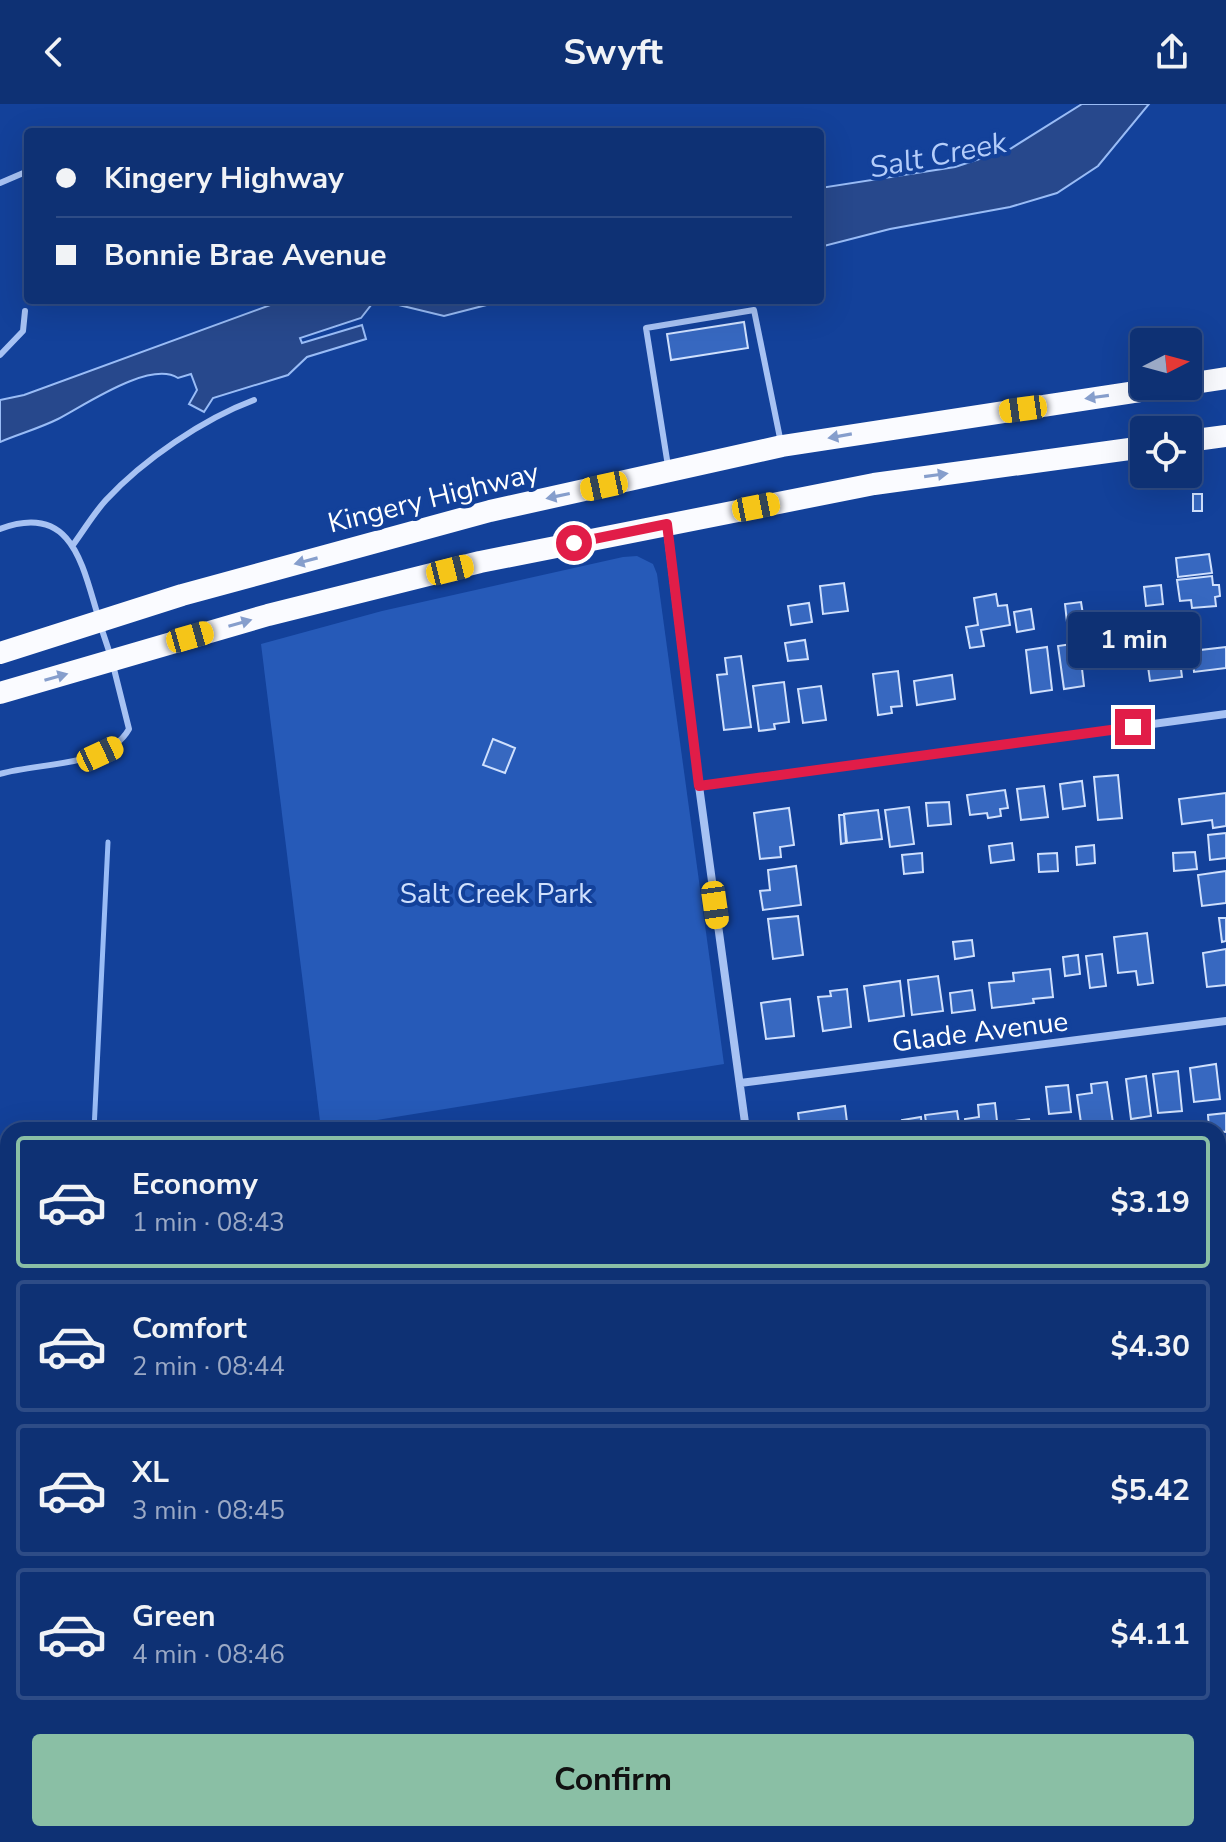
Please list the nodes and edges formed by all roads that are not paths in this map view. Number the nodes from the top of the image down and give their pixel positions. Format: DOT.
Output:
graph roads {
  1 [pos="24,173"];
  2 [pos="0,183"];
  3 [pos="25,311"];
  4 [pos="0,355"];
  5 [pos="1226,378"];
  6 [pos="1202,382"];
  7 [pos="1130,393"];
  8 [pos="254,400"];
  9 [pos="1226,436"];
  10 [pos="1202,439"];
  11 [pos="782,446"];
  12 [pos="1130,449"];
  13 [pos="669,472"];
  14 [pos="667,524"];
  15 [pos="0,529"];
  16 [pos="73,545"];
  17 [pos="100,621"];
  18 [pos="0,653"];
  19 [pos="112,660"];
  20 [pos="0,693"];
  21 [pos="1226,714"];
  22 [pos="0,774"];
  23 [pos="699,786"];
  24 [pos="1226,1021"];
  25 [pos="740,1083"];
  26 [pos="745,1122"];
  1 -- 2 [label="lane"];
  3 -- 4 [label="lane"];
  5 -- 6 [label="highway"];
  7 -- 11 [label="highway, Kingery Highway, one-way"];
  8 -- 16 [label="lane"];
  9 -- 10 [label="highway"];
  11 -- 13 [label="highway, Kingery Highway"];
  11 -- 13 [label="lane"];
  14 -- 12 [label="highway, one-way"];
  13 -- 17 [label="highway, Kingery Highway, one-way"];
  19 -- 14 [label="highway, one-way"];
  14 -- 23 [label="street"];
  15 -- 16 [label="lane"];
  16 -- 17 [label="lane"];
  17 -- 18 [label="highway, Kingery Highway"];
  17 -- 19 [label="lane"];
  20 -- 19 [label="highway, one-way"];
  19 -- 22 [label="lane"];
  21 -- 23 [label="street"];
  23 -- 25 [label="street"];
  24 -- 25 [label="street, Glade Avenue"];
  25 -- 26 [label="street"];
}
